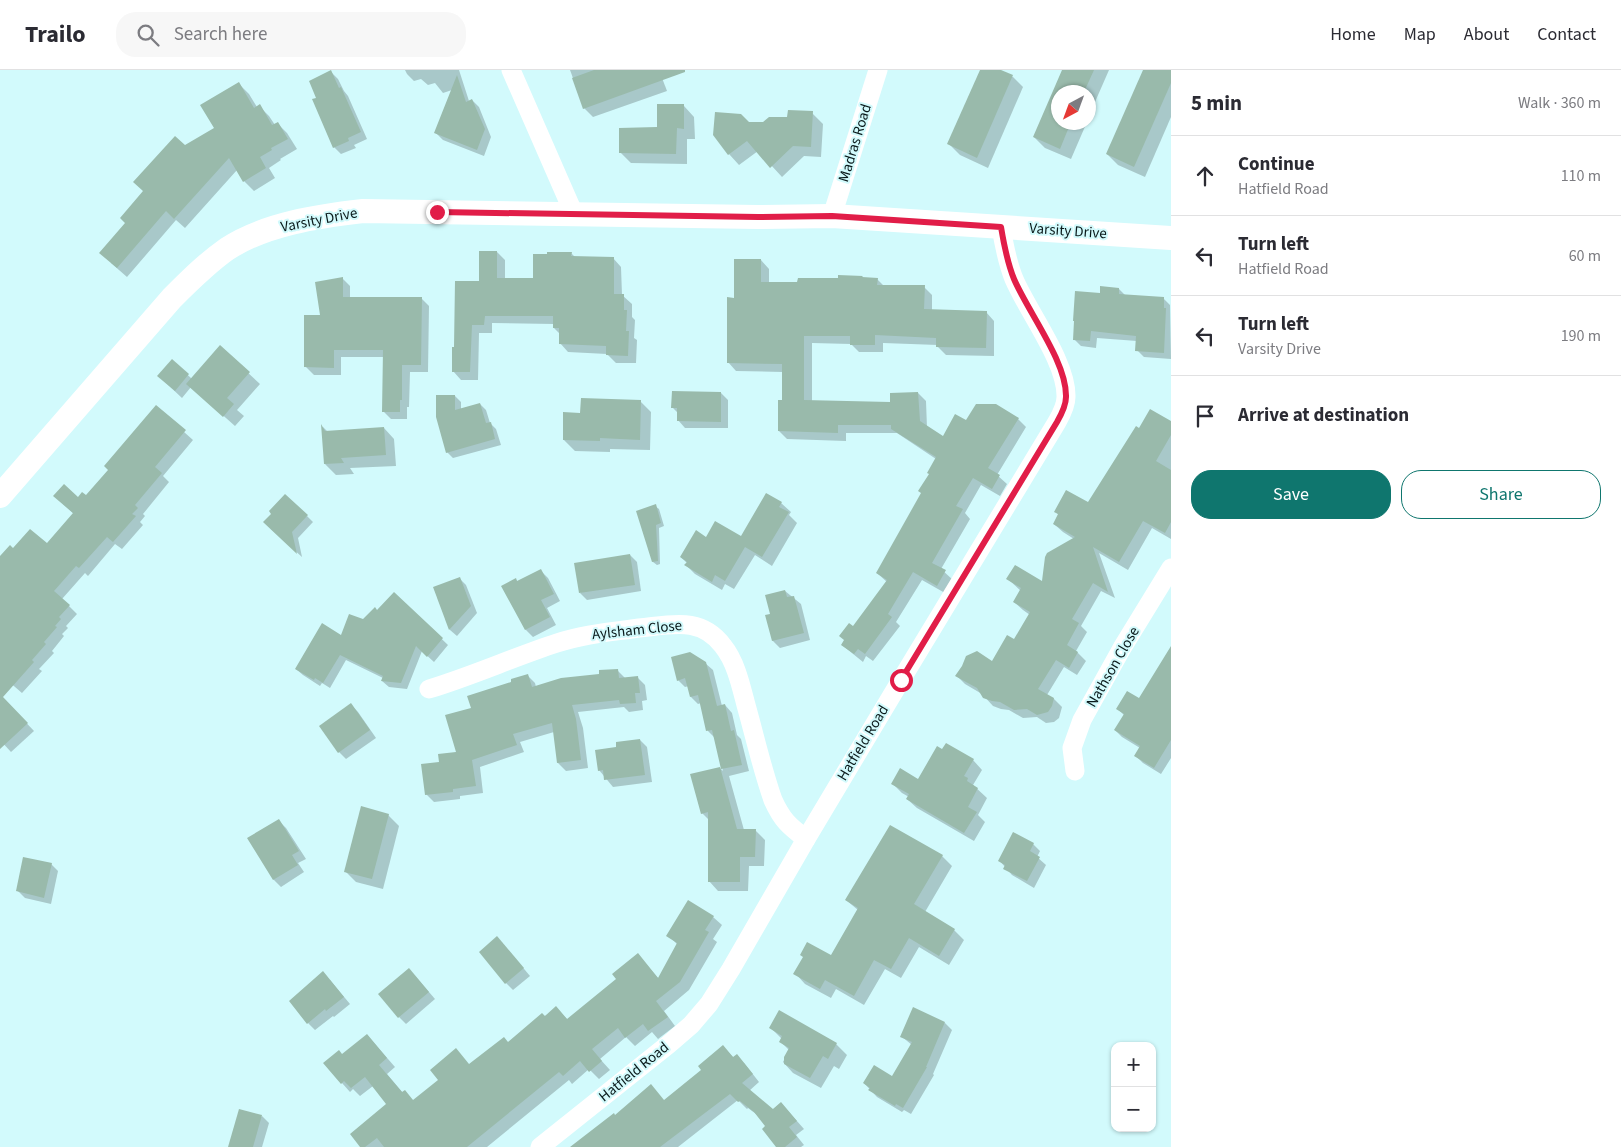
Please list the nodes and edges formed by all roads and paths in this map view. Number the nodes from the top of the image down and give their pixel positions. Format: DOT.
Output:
graph roads {
  1 [pos="511,70"];
  2 [pos="878,70"];
  3 [pos="574,214"];
  4 [pos="832,216"];
  5 [pos="1001,227"];
  6 [pos="1171,238"];
  7 [pos="0,496"];
  8 [pos="1171,568"];
  9 [pos="429,689"];
  10 [pos="1075,771"];
  11 [pos="806,839"];
  12 [pos="540,1147"];
  1 -- 3 [label="street"];
  2 -- 4 [label="street, Madras Road"];
  3 -- 4 [label="street, Varsity Drive"];
  3 -- 7 [label="street, Varsity Drive"];
  4 -- 5 [label="street, Varsity Drive"];
  5 -- 6 [label="street, Varsity Drive"];
  5 -- 11 [label="street, Hatfield Road"];
  8 -- 10 [label="street, Nathson Close"];
  9 -- 11 [label="street, Aylsham Close"];
  11 -- 12 [label="street, Hatfield Road"];
}
